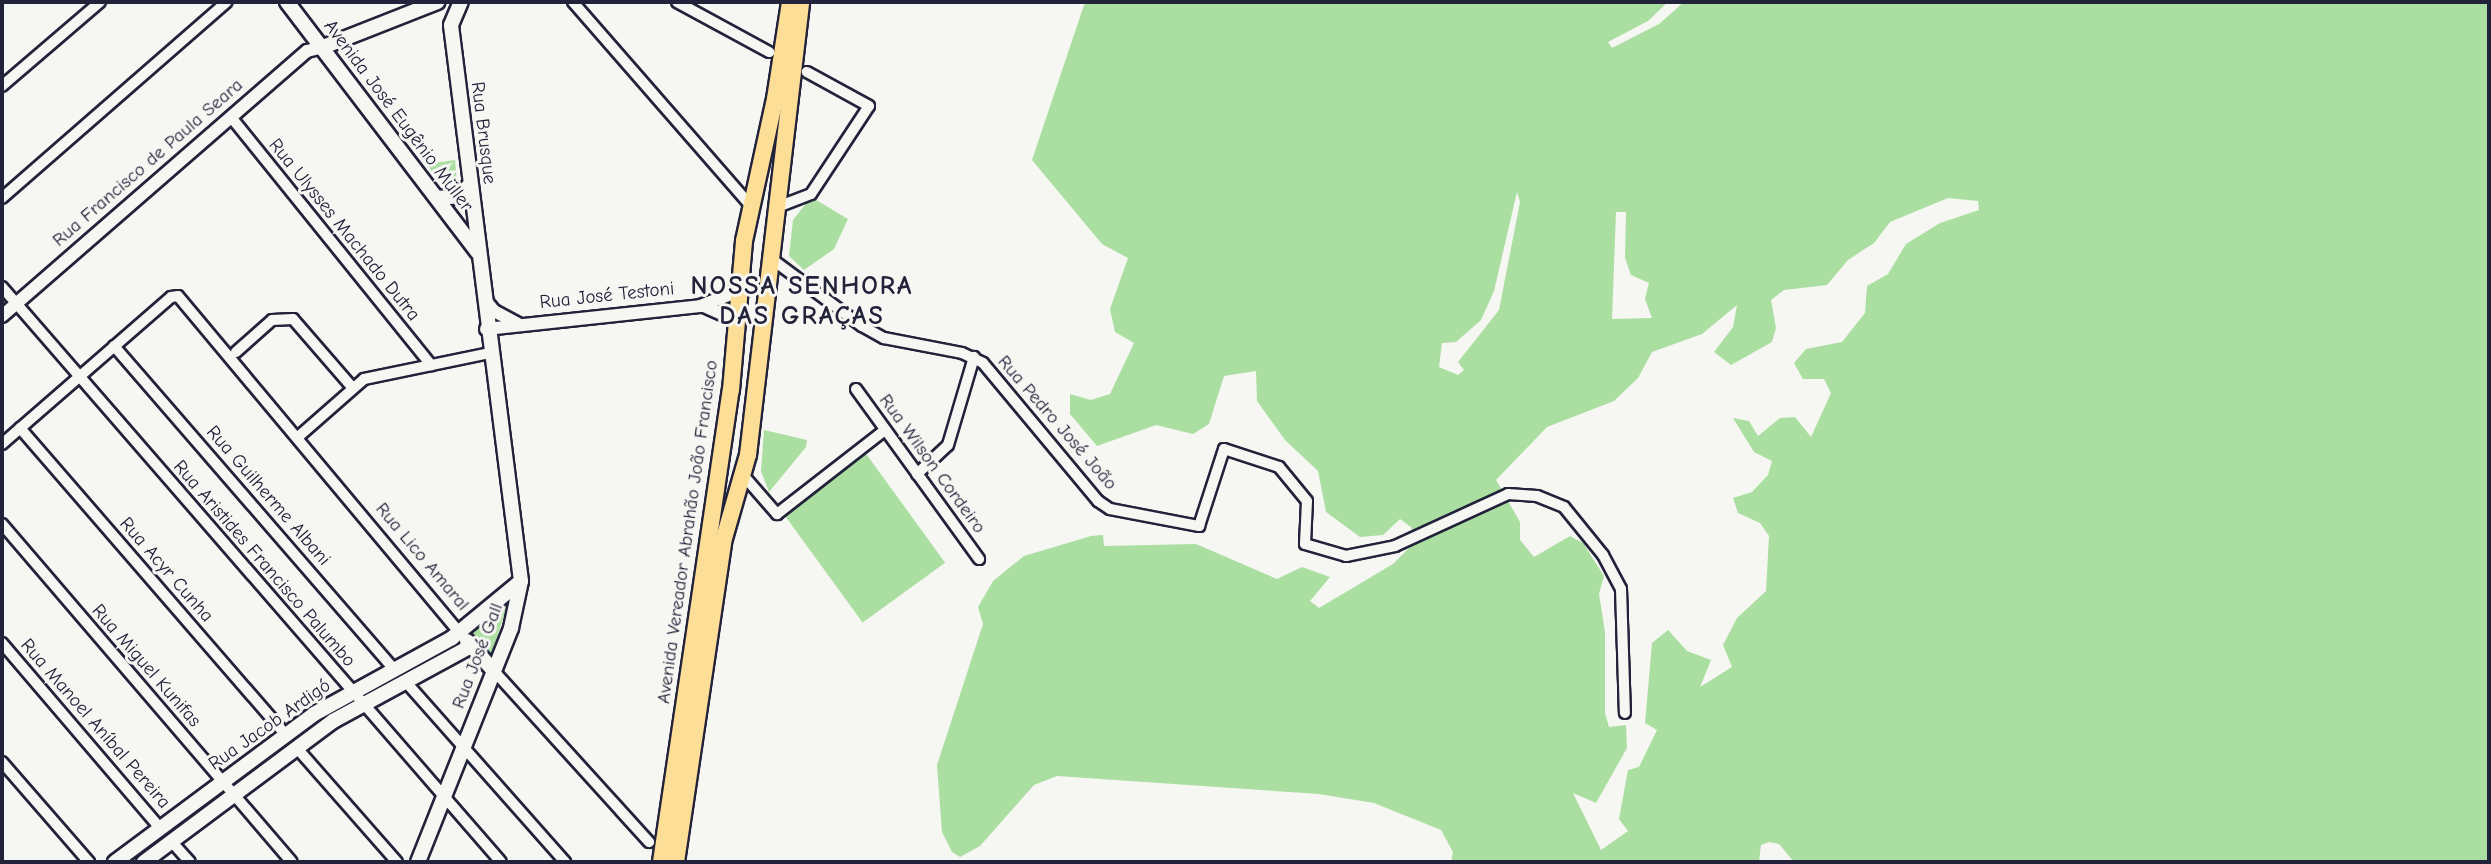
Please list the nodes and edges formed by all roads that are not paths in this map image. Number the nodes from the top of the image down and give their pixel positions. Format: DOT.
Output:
graph roads {
  1 [pos="100,2"];
  2 [pos="227,2"];
  3 [pos="287,2"];
  4 [pos="437,2"];
  5 [pos="461,2"];
  6 [pos="573,2"];
  7 [pos="677,2"];
  8 [pos="790,2"];
  9 [pos="801,2"];
  10 [pos="418,7"];
  11 [pos="323,47"];
  12 [pos="769,52"];
  13 [pos="807,72"];
  14 [pos="2,86"];
  15 [pos="231,117"];
  16 [pos="470,185"];
  17 [pos="2,198"];
  18 [pos="437,198"];
  19 [pos="750,205"];
  20 [pos="780,206"];
  21 [pos="475,211"];
  22 [pos="455,221"];
  23 [pos="478,254"];
  24 [pos="774,260"];
  25 [pos="738,285"];
  26 [pos="2,287"];
  27 [pos="483,298"];
  28 [pos="16,303"];
  29 [pos="700,306"];
  30 [pos="2,316"];
  31 [pos="736,320"];
  32 [pos="518,324"];
  33 [pos="486,329"];
  34 [pos="114,346"];
  35 [pos="236,352"];
  36 [pos="490,353"];
  37 [pos="974,357"];
  38 [pos="431,365"];
  39 [pos="79,377"];
  40 [pos="352,387"];
  41 [pos="856,389"];
  42 [pos="20,428"];
  43 [pos="885,430"];
  44 [pos="298,437"];
  45 [pos="2,444"];
  46 [pos="722,451"];
  47 [pos="917,474"];
  48 [pos="743,475"];
  49 [pos="2,524"];
  50 [pos="979,559"];
  51 [pos="521,581"];
  52 [pos="460,632"];
  53 [pos="2,643"];
  54 [pos="471,646"];
  55 [pos="394,669"];
  56 [pos="494,671"];
  57 [pos="405,681"];
  58 [pos="351,692"];
  59 [pos="362,704"];
  60 [pos="1625,713"];
  61 [pos="286,735"];
  62 [pos="296,747"];
  63 [pos="463,748"];
  64 [pos="2,762"];
  65 [pos="222,782"];
  66 [pos="233,794"];
  67 [pos="443,797"];
  68 [pos="161,829"];
  69 [pos="171,841"];
  70 [pos="649,842"];
  71 [pos="89,862"];
  72 [pos="116,862"];
  73 [pos="144,862"];
  74 [pos="190,862"];
  75 [pos="292,862"];
  76 [pos="397,862"];
  77 [pos="418,862"];
  78 [pos="501,862"];
  79 [pos="565,862"];
  80 [pos="661,862"];
  81 [pos="676,862"];
  1 -- 14 [label="street"];
  2 -- 17 [label="street"];
  3 -- 11 [label="main road, Avenida José Eugênio Müller"];
  4 -- 10 [label="main road"];
  5 -- 16 [label="main road, Rua Brusque"];
  6 -- 19 [label="street"];
  7 -- 12 [label="street"];
  8 -- 19 [label="main road, Avenida Vereador Abrahão João Francisco"];
  9 -- 20 [label="main road, Avenida Vereador Abrahão João Francisco"];
  10 -- 11 [label="main road"];
  11 -- 15 [label="street, Rua Francisco de Paula Seara"];
  11 -- 18 [label="main road, Avenida José Eugênio Müller"];
  13 -- 20 [label="street"];
  15 -- 28 [label="street, Rua Francisco de Paula Seara"];
  15 -- 38 [label="street, Rua Ulysses Machado Dutra"];
  16 -- 18 [label="main road"];
  16 -- 21 [label="main road, Rua Brusque"];
  18 -- 22 [label="main road, Avenida José Eugênio Müller"];
  19 -- 20 [label="main road"];
  19 -- 25 [label="main road, Avenida Vereador Abrahão João Francisco"];
  20 -- 24 [label="main road, Avenida Vereador Abrahão João Francisco"];
  21 -- 22 [label="main road"];
  21 -- 23 [label="main road, Rua Brusque"];
  22 -- 23 [label="main road, Avenida José Eugênio Müller"];
  23 -- 27 [label="main road, Rua Brusque"];
  24 -- 37 [label="street, Rua Pedro José João"];
  24 -- 48 [label="main road, Avenida Vereador Abrahão João Francisco"];
  25 -- 29 [label="street, Rua José Testoni"];
  25 -- 31 [label="main road, Avenida Vereador Abrahão João Francisco"];
  26 -- 28 [label="street, Rua Aristides Francisco Palumbo"];
  27 -- 32 [label="street, Rua José Testoni"];
  27 -- 33 [label="main road, Rua Brusque"];
  28 -- 30 [label="street, Rua Francisco de Paula Seara"];
  28 -- 39 [label="street, Rua Aristides Francisco Palumbo"];
  29 -- 31 [label="street, Rua José Testoni"];
  29 -- 32 [label="street, Rua José Testoni"];
  31 -- 46 [label="main road, Avenida Vereador Abrahão João Francisco"];
  32 -- 33 [label="street, Rua José Testoni"];
  33 -- 36 [label="main road, Rua José Gall"];
  34 -- 39 [label="street"];
  34 -- 44 [label="street, Rua Lico Amaral"];
  34 -- 55 [label="street, Rua Guilherme Albani"];
  35 -- 40 [label="street"];
  36 -- 38 [label="street"];
  36 -- 51 [label="main road, Rua José Gall"];
  37 -- 47 [label="street"];
  37 -- 60 [label="street, Rua Pedro José João"];
  38 -- 40 [label="street"];
  39 -- 42 [label="street"];
  39 -- 58 [label="street, Rua Aristides Francisco Palumbo"];
  40 -- 44 [label="street"];
  41 -- 43 [label="street, Rua Wilson Cordeiro"];
  42 -- 45 [label="street"];
  42 -- 61 [label="street, Rua Acyr Cunha"];
  43 -- 47 [label="street, Rua Wilson Cordeiro"];
  43 -- 48 [label="street"];
  44 -- 52 [label="street, Rua Lico Amaral"];
  46 -- 48 [label="main road"];
  46 -- 80 [label="main road, Avenida Vereador Abrahão João Francisco"];
  47 -- 50 [label="street, Rua Wilson Cordeiro"];
  48 -- 81 [label="main road, Avenida Vereador Abrahão João Francisco"];
  49 -- 65 [label="street, Rua Miguel Kunifas"];
  51 -- 52 [label="main road, Rua Jacob Ardigó"];
  51 -- 56 [label="main road, Rua José Gall"];
  52 -- 54 [label="main road, Rua Lico Amaral"];
  52 -- 55 [label="main road, Rua Jacob Ardigó"];
  53 -- 68 [label="street, Rua Manoel Aníbal Pereira"];
  54 -- 56 [label="main road, Rua Lico Amaral"];
  54 -- 57 [label="main road, Rua Jacob Ardigó"];
  55 -- 58 [label="main road, Rua Jacob Ardigó"];
  56 -- 63 [label="main road, Rua José Gall"];
  56 -- 70 [label="street, Rua Lico Amaral"];
  57 -- 59 [label="main road, Rua Jacob Ardigó"];
  57 -- 63 [label="street"];
  58 -- 59 [label="street, Rua Aristides Francisco Palumbo"];
  58 -- 61 [label="main road, Rua Jacob Ardigó"];
  59 -- 62 [label="main road, Rua Jacob Ardigó"];
  59 -- 67 [label="street, Rua Aristides Francisco Palumbo"];
  61 -- 65 [label="main road, Rua Jacob Ardigó"];
  62 -- 66 [label="main road, Rua Jacob Ardigó"];
  62 -- 76 [label="street"];
  63 -- 67 [label="main road, Rua José Gall"];
  63 -- 79 [label="street"];
  64 -- 71 [label="street"];
  65 -- 66 [label="street, Rua Miguel Kunifas"];
  65 -- 68 [label="main road, Rua Jacob Ardigó"];
  66 -- 69 [label="main road, Rua Jacob Ardigó"];
  66 -- 75 [label="street, Rua Miguel Kunifas"];
  67 -- 77 [label="main road, Rua José Gall"];
  67 -- 78 [label="street, Rua Aristides Francisco Palumbo"];
  68 -- 72 [label="main road, Rua Jacob Ardigó"];
  69 -- 73 [label="main road, Rua Jacob Ardigó"];
  69 -- 74 [label="street"];
}
